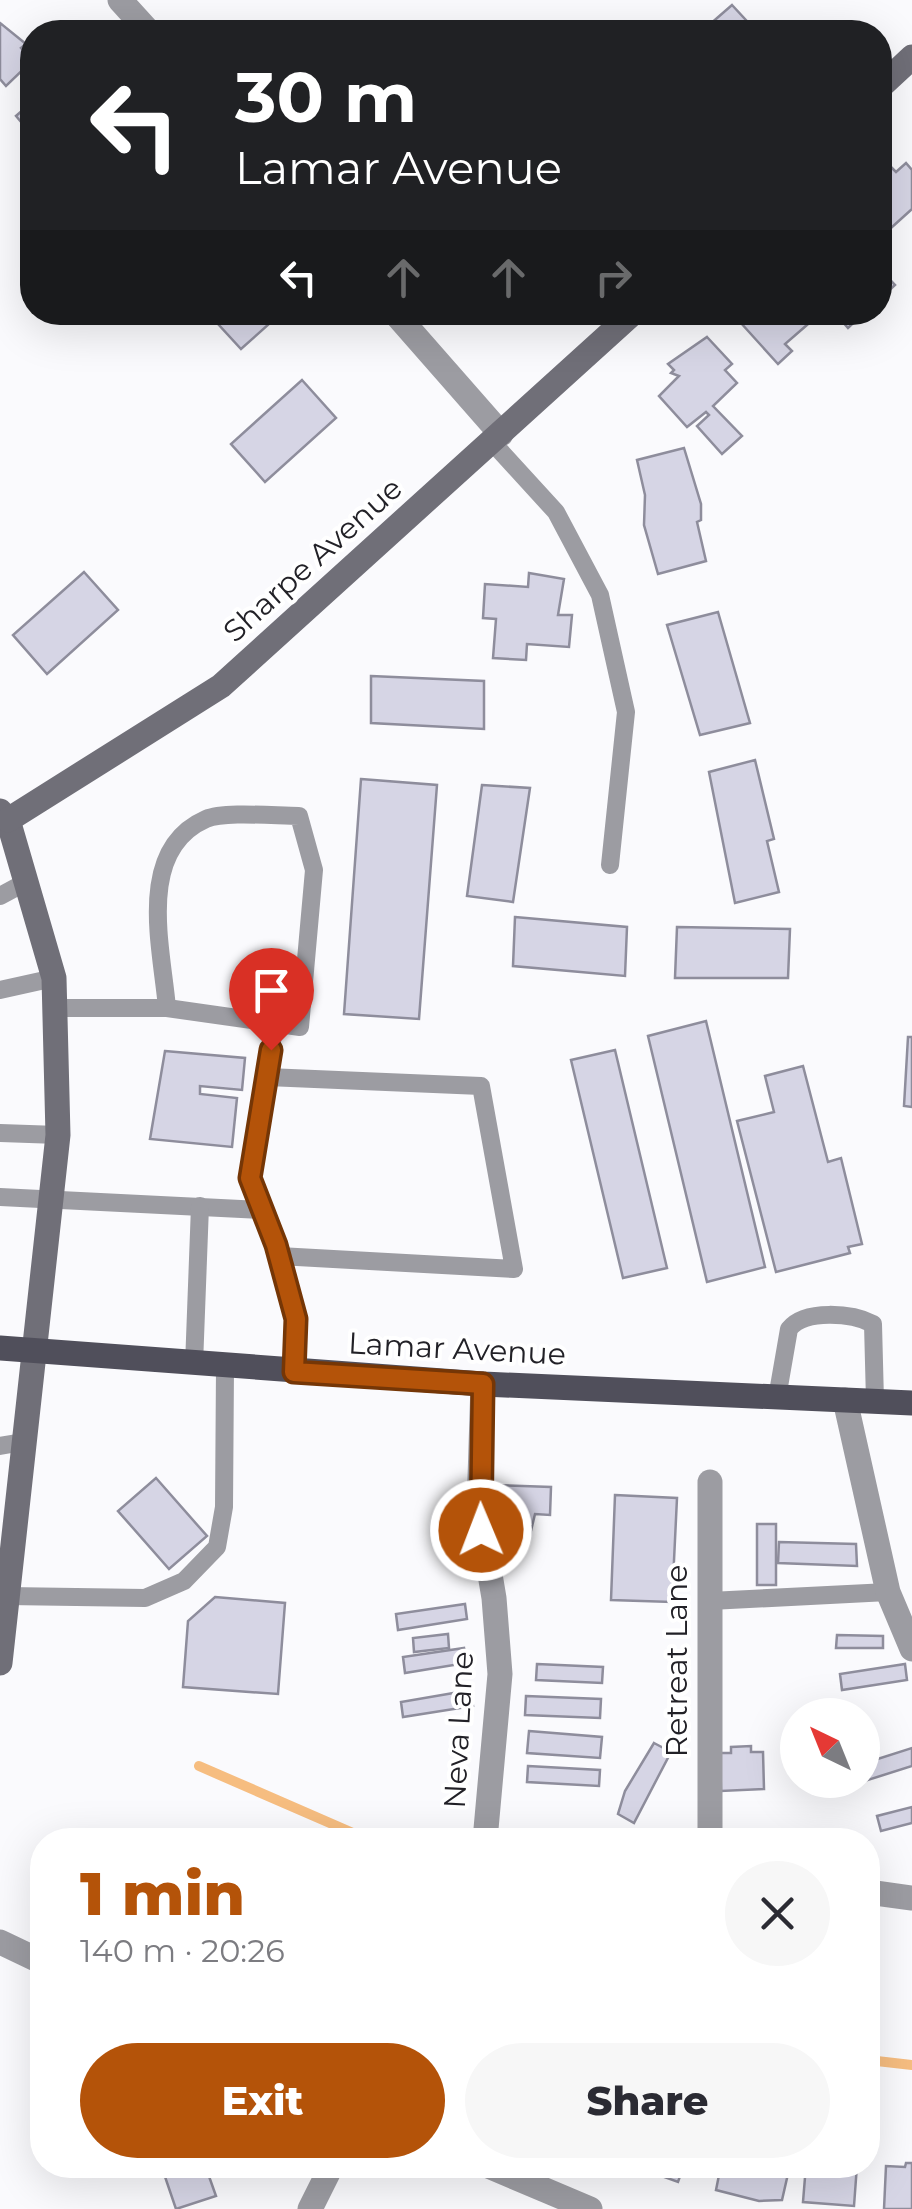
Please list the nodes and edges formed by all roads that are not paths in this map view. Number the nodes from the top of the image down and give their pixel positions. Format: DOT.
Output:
graph roads {
  1 [pos="120,0"];
  2 [pos="138,20"];
  3 [pos="912,57"];
  4 [pos="892,75"];
  5 [pos="405,325"];
  6 [pos="620,325"];
  7 [pos="497,438"];
  8 [pos="4,815"];
  9 [pos="610,866"];
  10 [pos="26,882"];
  11 [pos="0,896"];
  12 [pos="54,978"];
  13 [pos="0,990"];
  14 [pos="57,1008"];
  15 [pos="167,1008"];
  16 [pos="276,1023"];
  17 [pos="267,1077"];
  18 [pos="0,1132"];
  19 [pos="58,1135"];
  20 [pos="0,1197"];
  21 [pos="53,1199"];
  22 [pos="200,1206"];
  23 [pos="260,1210"];
  24 [pos="278,1256"];
  25 [pos="0,1348"];
  26 [pos="32,1352"];
  27 [pos="194,1366"];
  28 [pos="225,1368"];
  29 [pos="294,1372"];
  30 [pos="483,1384"];
  31 [pos="777,1398"];
  32 [pos="845,1400"];
  33 [pos="875,1401"];
  34 [pos="912,1402"];
  35 [pos="11,1444"];
  36 [pos="710,1482"];
  37 [pos="6,1548"];
  38 [pos="888,1592"];
  39 [pos="7,1596"];
  40 [pos="710,1601"];
  41 [pos="912,1649"];
  42 [pos="0,1663"];
  43 [pos="486,1828"];
  44 [pos="710,1828"];
  45 [pos="880,1894"];
  46 [pos="912,1898"];
  47 [pos="0,1942"];
  48 [pos="30,1956"];
  49 [pos="326,2178"];
  50 [pos="517,2178"];
  51 [pos="310,2209"];
  52 [pos="590,2209"];
  1 -- 2 [label="street"];
  3 -- 4 [label="main road"];
  5 -- 7 [label="street"];
  6 -- 7 [label="main road, Sharpe Avenue"];
  7 -- 8 [label="main road, Sharpe Avenue"];
  7 -- 9 [label="lane"];
  8 -- 10 [label="main road"];
  10 -- 11 [label="lane"];
  10 -- 12 [label="main road"];
  12 -- 13 [label="lane"];
  12 -- 14 [label="main road"];
  14 -- 15 [label="lane"];
  14 -- 19 [label="main road"];
  15 -- 16 [label="lane"];
  15 -- 16 [label="lane"];
  16 -- 17 [label="lane"];
  17 -- 23 [label="lane"];
  17 -- 24 [label="lane"];
  18 -- 19 [label="lane"];
  19 -- 21 [label="main road"];
  20 -- 21 [label="lane"];
  21 -- 22 [label="lane"];
  21 -- 26 [label="main road"];
  22 -- 23 [label="lane"];
  22 -- 27 [label="lane"];
  23 -- 24 [label="lane"];
  24 -- 29 [label="lane"];
  25 -- 26 [label="main road, Lamar Avenue"];
  26 -- 27 [label="main road, Lamar Avenue"];
  26 -- 35 [label="main road"];
  27 -- 28 [label="main road, Lamar Avenue"];
  28 -- 29 [label="main road, Lamar Avenue"];
  28 -- 39 [label="lane"];
  29 -- 30 [label="main road, Lamar Avenue"];
  30 -- 31 [label="main road, Lamar Avenue"];
  30 -- 43 [label="street, Neva Lane"];
  31 -- 32 [label="main road, Lamar Avenue"];
  31 -- 33 [label="lane"];
  32 -- 33 [label="main road, Lamar Avenue"];
  32 -- 38 [label="street"];
  33 -- 34 [label="main road, Lamar Avenue"];
  35 -- 37 [label="main road"];
  36 -- 40 [label="street, Retreat Lane"];
  37 -- 39 [label="main road"];
  38 -- 40 [label="lane"];
  38 -- 41 [label="street"];
  39 -- 42 [label="main road"];
  40 -- 44 [label="street, Retreat Lane"];
  45 -- 46 [label="street"];
  47 -- 48 [label="street"];
  49 -- 51 [label="street"];
  50 -- 52 [label="street"];
}
